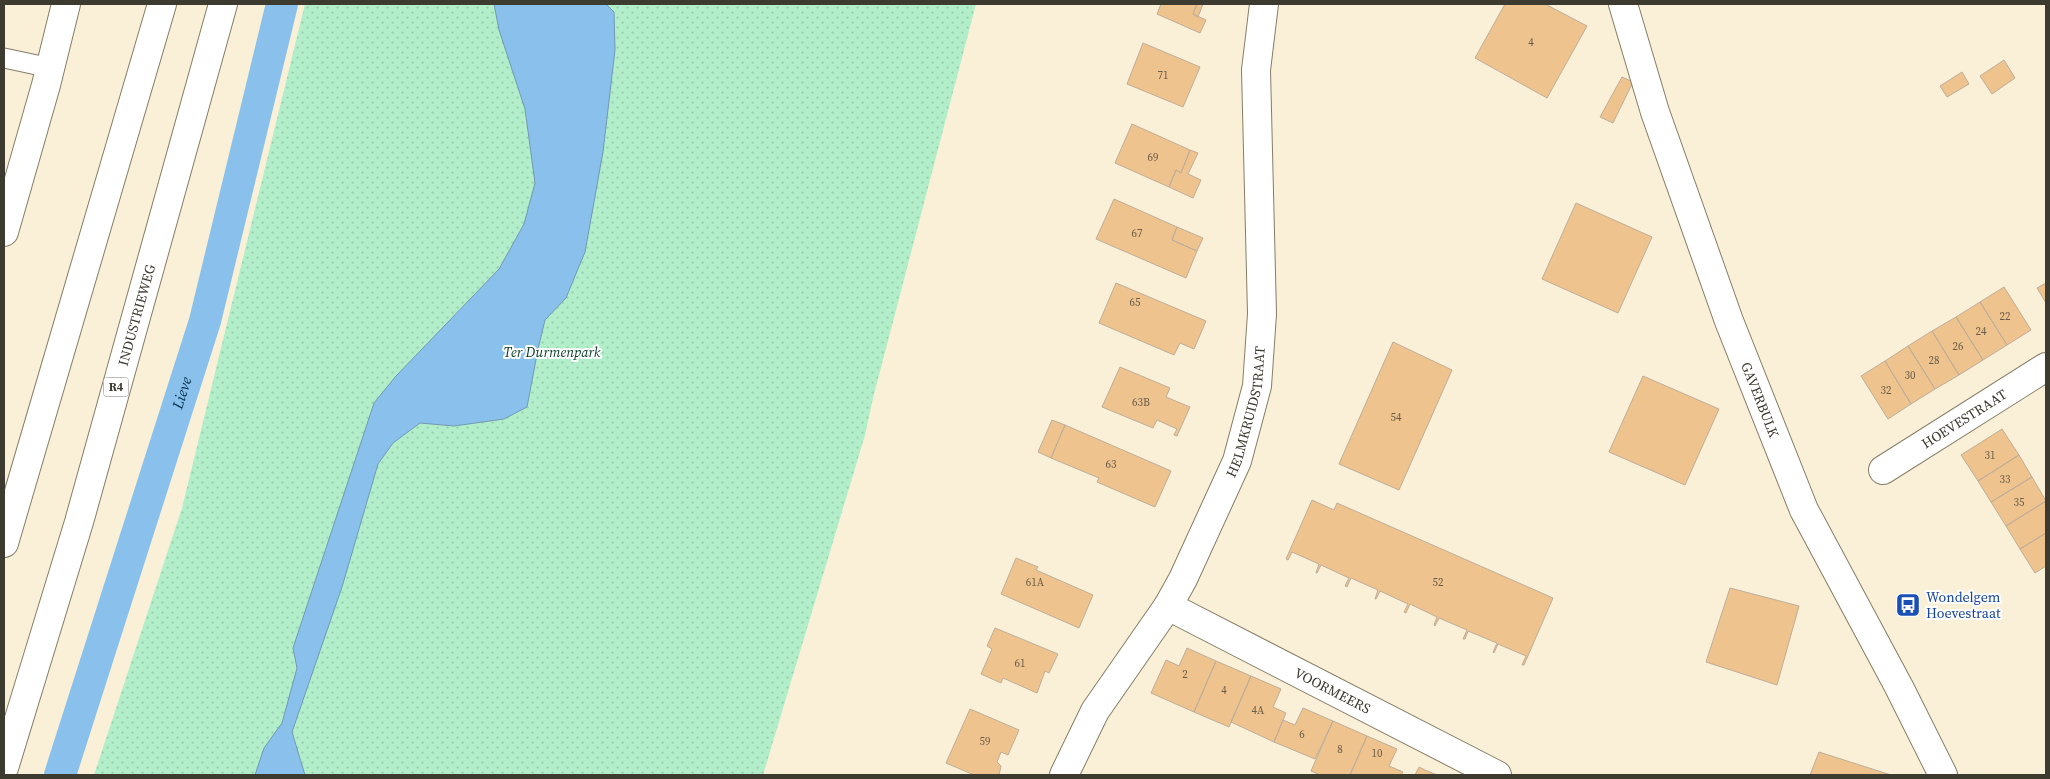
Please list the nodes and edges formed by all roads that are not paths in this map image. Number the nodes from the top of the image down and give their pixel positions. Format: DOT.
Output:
graph roads {
  1 [pos="66,4"];
  2 [pos="162,4"];
  3 [pos="223,4"];
  4 [pos="1264,4"];
  5 [pos="1623,4"];
  6 [pos="4,58"];
  7 [pos="51,68"];
  8 [pos="4,232"];
  9 [pos="2046,367"];
  10 [pos="1884,470"];
  11 [pos="4,543"];
  12 [pos="1168,606"];
  13 [pos="4,768"];
  14 [pos="1064,775"];
  15 [pos="1497,775"];
  16 [pos="1943,775"];
  1 -- 7 [label="main road"];
  2 -- 11 [label="main road"];
  3 -- 13 [label="main road, INDUSTRIEWEG / R4"];
  4 -- 12 [label="main road, HELMKRUIDSTRAAT"];
  5 -- 16 [label="main road, GAVERBULK"];
  6 -- 7 [label="lane"];
  7 -- 8 [label="main road"];
  9 -- 10 [label="main road, HOEVESTRAAT"];
  12 -- 14 [label="main road, HELMKRUIDSTRAAT"];
  12 -- 15 [label="main road, VOORMEERS"];
}
